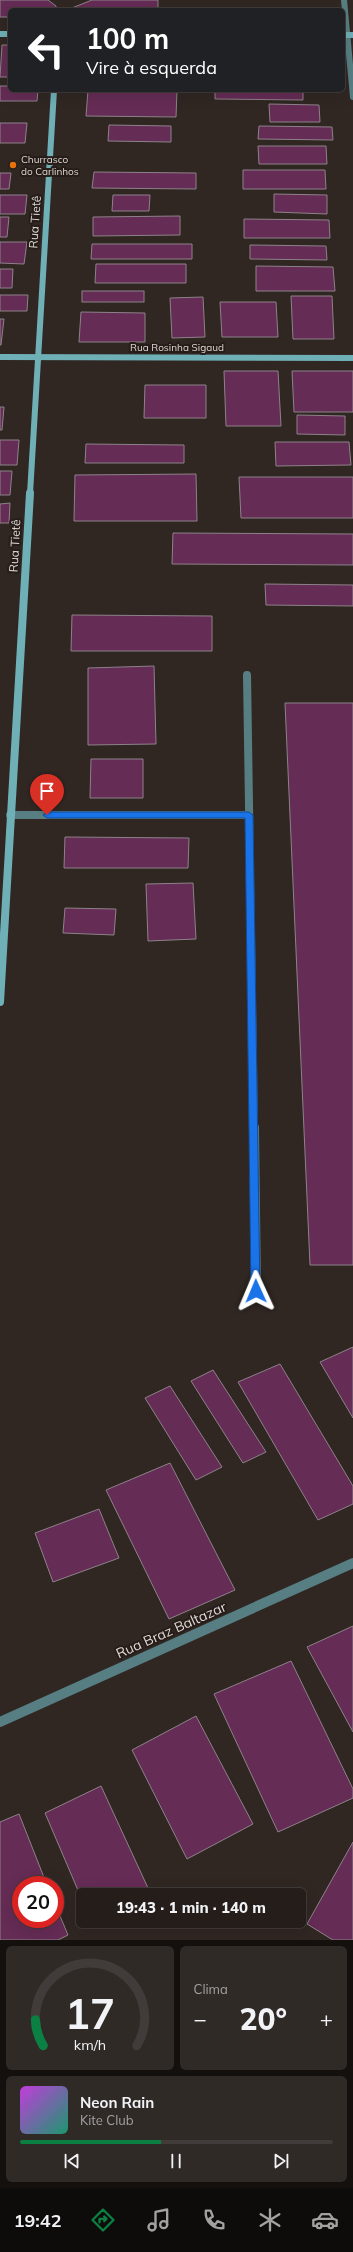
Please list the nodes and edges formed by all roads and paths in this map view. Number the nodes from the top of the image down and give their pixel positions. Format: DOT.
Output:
graph roads {
  1 [pos="345,9"];
  2 [pos="348,35"];
  3 [pos="54,92"];
  4 [pos="353,97"];
  5 [pos="0,356"];
  6 [pos="37,357"];
  7 [pos="353,358"];
  8 [pos="247,675"];
  9 [pos="10,815"];
  10 [pos="249,815"];
  11 [pos="2,920"];
  12 [pos="0,1002"];
  13 [pos="256,1291"];
  14 [pos="353,1563"];
  15 [pos="0,1722"];
  1 -- 2 [label="street"];
  2 -- 4 [label="street"];
  3 -- 6 [label="street, Rua Tietê"];
  5 -- 6 [label="street, Rua Rosinha Sigaud"];
  6 -- 7 [label="street, Rua Rosinha Sigaud"];
  6 -- 9 [label="street, Rua Tietê"];
  8 -- 10 [label="street"];
  9 -- 10 [label="street"];
  9 -- 11 [label="street, Rua Tietê"];
  10 -- 13 [label="street"];
  11 -- 12 [label="street, Rua Tietê"];
  14 -- 15 [label="street, Rua Braz Baltazar"];
}
